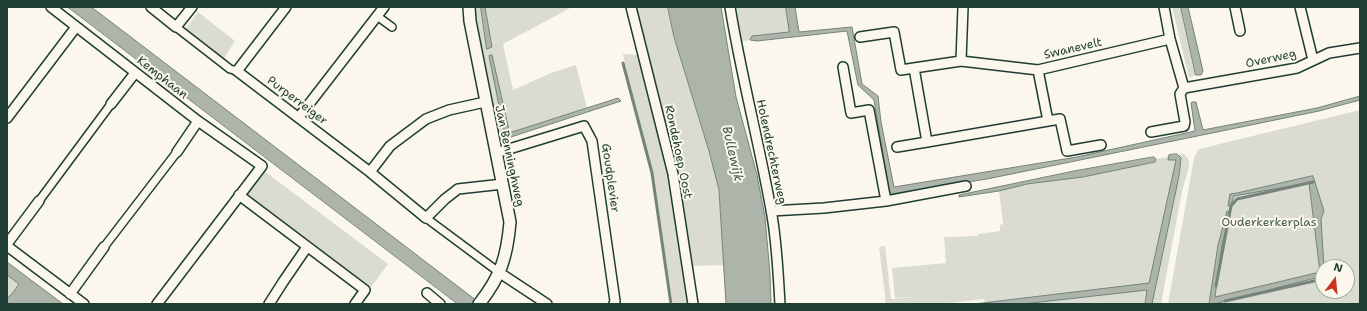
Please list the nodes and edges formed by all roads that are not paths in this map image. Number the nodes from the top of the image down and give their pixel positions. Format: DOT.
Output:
graph roads {
  1 [pos="51,7"];
  2 [pos="151,7"];
  3 [pos="192,7"];
  4 [pos="286,7"];
  5 [pos="384,7"];
  6 [pos="469,7"];
  7 [pos="631,7"];
  8 [pos="730,7"];
  9 [pos="963,7"];
  10 [pos="1164,7"];
  11 [pos="1235,7"];
  12 [pos="1300,7"];
  13 [pos="377,16"];
  14 [pos="76,27"];
  15 [pos="176,27"];
  16 [pos="392,28"];
  17 [pos="1240,31"];
  18 [pos="860,37"];
  19 [pos="1170,39"];
  20 [pos="1360,48"];
  21 [pos="1313,60"];
  22 [pos="961,61"];
  23 [pos="843,67"];
  24 [pos="914,68"];
  25 [pos="237,70"];
  26 [pos="1038,70"];
  27 [pos="135,73"];
  28 [pos="1184,88"];
  29 [pos="485,102"];
  30 [pos="111,104"];
  31 [pos="299,117"];
  32 [pos="7,118"];
  33 [pos="198,121"];
  34 [pos="1048,121"];
  35 [pos="1151,132"];
  36 [pos="927,142"];
  37 [pos="1101,145"];
  38 [pos="897,147"];
  39 [pos="177,152"];
  40 [pos="496,153"];
  41 [pos="370,172"];
  42 [pos="503,184"];
  43 [pos="966,186"];
  44 [pos="239,195"];
  45 [pos="39,201"];
  46 [pos="886,201"];
  47 [pos="771,211"];
  48 [pos="426,218"];
  49 [pos="7,245"];
  50 [pos="104,247"];
  51 [pos="307,247"];
  52 [pos="500,273"];
  53 [pos="427,293"];
  54 [pos="70,294"];
  55 [pos="481,302"];
  56 [pos="84,304"];
  57 [pos="157,304"];
  58 [pos="269,304"];
  59 [pos="355,304"];
  60 [pos="440,304"];
  61 [pos="547,304"];
  62 [pos="614,304"];
  63 [pos="693,304"];
  64 [pos="780,304"];
  1 -- 14 [label="street, Kemphaan"];
  2 -- 15 [label="street, Purperreiger"];
  3 -- 15 [label="street"];
  4 -- 25 [label="street"];
  5 -- 13 [label="street"];
  6 -- 29 [label="street, Jan Benninghweg"];
  7 -- 63 [label="street, Rondehoep Oost"];
  8 -- 47 [label="street, Holendrechterweg"];
  9 -- 22 [label="street"];
  10 -- 19 [label="street"];
  11 -- 17 [label="street"];
  12 -- 21 [label="street"];
  13 -- 16 [label="street"];
  13 -- 31 [label="street"];
  14 -- 27 [label="street, Kemphaan"];
  14 -- 32 [label="street"];
  15 -- 25 [label="street, Purperreiger"];
  18 -- 24 [label="street"];
  19 -- 26 [label="street, Swanevelt"];
  19 -- 28 [label="street"];
  20 -- 21 [label="street, Overweg"];
  21 -- 28 [label="street, Overweg"];
  22 -- 24 [label="street"];
  22 -- 26 [label="street"];
  23 -- 46 [label="street"];
  24 -- 36 [label="street"];
  25 -- 31 [label="street, Purperreiger"];
  26 -- 34 [label="street, Swanevelt"];
  27 -- 30 [label="street"];
  27 -- 33 [label="street, Kemphaan"];
  28 -- 35 [label="street"];
  29 -- 40 [label="street, Jan Benninghweg"];
  29 -- 41 [label="street"];
  30 -- 45 [label="street"];
  31 -- 41 [label="street, Purperreiger"];
  33 -- 39 [label="street"];
  33 -- 44 [label="street, Kemphaan"];
  34 -- 36 [label="street"];
  34 -- 37 [label="street"];
  36 -- 38 [label="street"];
  39 -- 50 [label="street"];
  40 -- 42 [label="street, Jan Benninghweg"];
  40 -- 62 [label="street, Goudplevier"];
  41 -- 48 [label="street, Purperreiger"];
  42 -- 48 [label="street"];
  42 -- 52 [label="street, Jan Benninghweg"];
  43 -- 46 [label="street"];
  44 -- 51 [label="street"];
  44 -- 57 [label="street"];
  45 -- 49 [label="street"];
  46 -- 47 [label="street"];
  47 -- 64 [label="street, Holendrechterweg"];
  48 -- 52 [label="street"];
  49 -- 54 [label="street"];
  50 -- 54 [label="street"];
  51 -- 58 [label="street"];
  51 -- 59 [label="street"];
  52 -- 55 [label="street, Jan Benninghweg"];
  52 -- 61 [label="street"];
  53 -- 60 [label="street"];
  54 -- 56 [label="street"];
}
